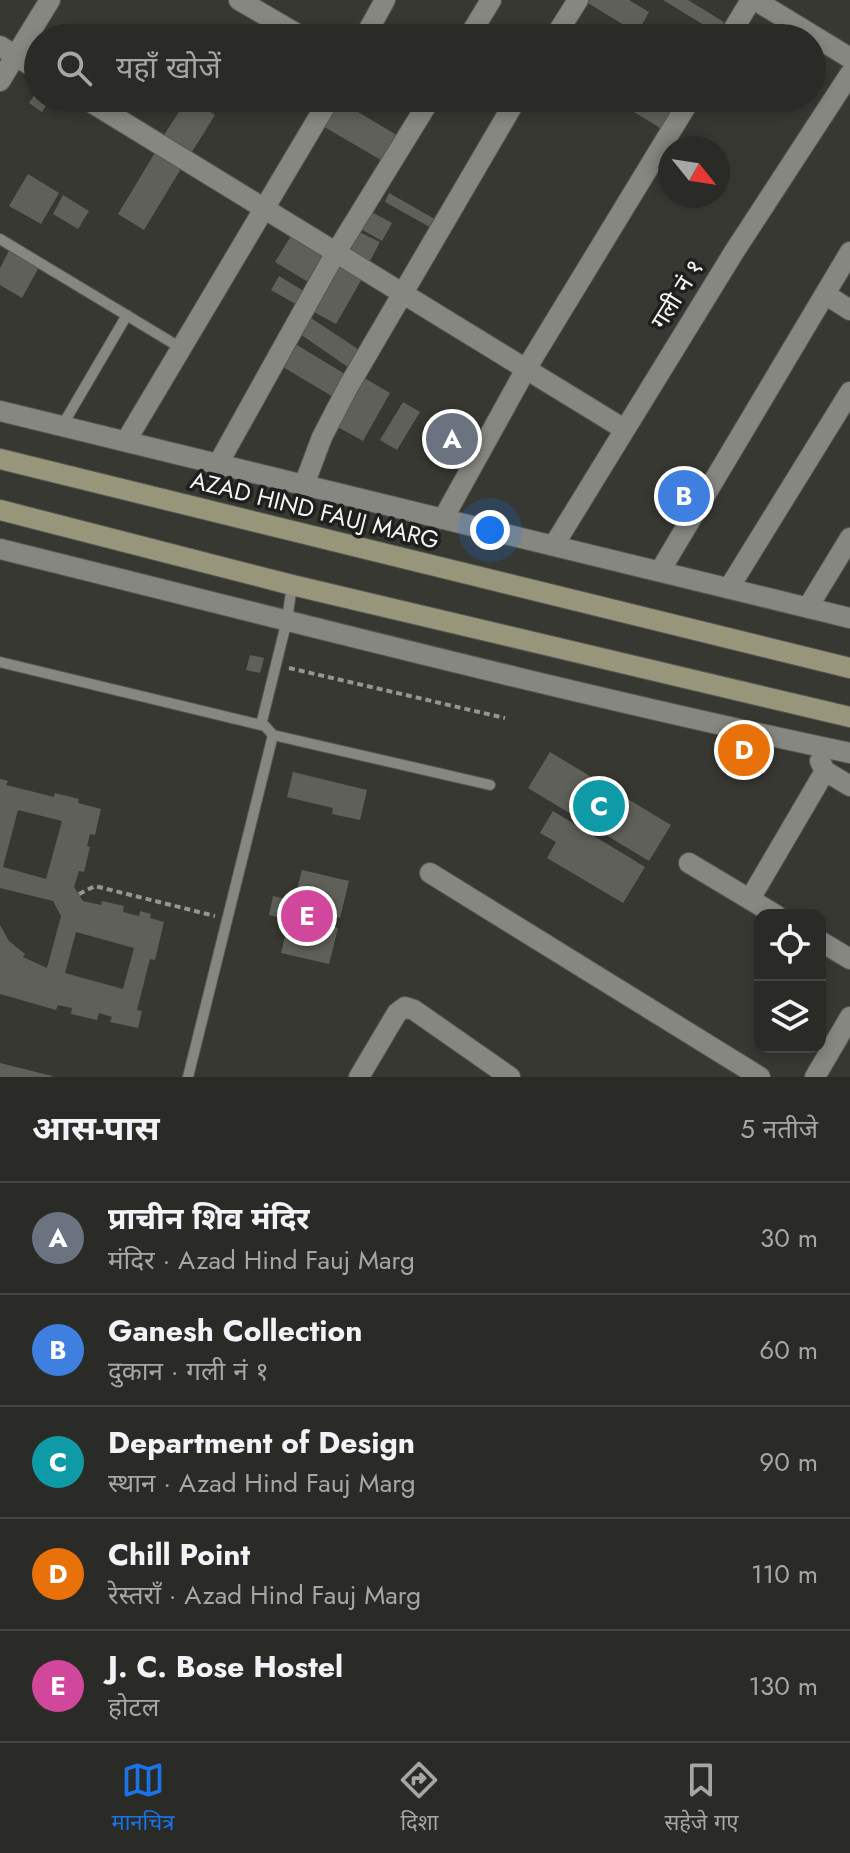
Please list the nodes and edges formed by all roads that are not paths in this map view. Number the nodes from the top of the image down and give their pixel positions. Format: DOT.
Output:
graph roads {
  1 [pos="50,0"];
  2 [pos="239,0"];
  3 [pos="385,0"];
  4 [pos="491,0"];
  5 [pos="578,0"];
  6 [pos="753,0"];
  7 [pos="30,24"];
  8 [pos="280,24"];
  9 [pos="372,24"];
  10 [pos="476,24"];
  11 [pos="563,24"];
  12 [pos="737,24"];
  13 [pos="793,24"];
  14 [pos="24,31"];
  15 [pos="826,44"];
  16 [pos="7,51"];
  17 [pos="850,58"];
  18 [pos="850,74"];
  19 [pos="0,81"];
  20 [pos="826,111"];
  21 [pos="107,112"];
  22 [pos="322,112"];
  23 [pos="423,112"];
  24 [pos="509,112"];
  25 [pos="682,112"];
  26 [pos="825,112"];
  27 [pos="266,209"];
  28 [pos="0,239"];
  29 [pos="850,252"];
  30 [pos="337,254"];
  31 [pos="401,294"];
  32 [pos="825,294"];
  33 [pos="850,310"];
  34 [pos="127,315"];
  35 [pos="181,348"];
  36 [pos="526,369"];
  37 [pos="850,392"];
  38 [pos="0,411"];
  39 [pos="62,426"];
  40 [pos="624,429"];
  41 [pos="126,441"];
  42 [pos="0,459"];
  43 [pos="218,464"];
  44 [pos="304,485"];
  45 [pos="0,510"];
  46 [pos="443,519"];
  47 [pos="850,538"];
  48 [pos="554,545"];
  49 [pos="0,549"];
  50 [pos="660,571"];
  51 [pos="292,585"];
  52 [pos="729,588"];
  53 [pos="808,607"];
  54 [pos="850,618"];
  55 [pos="287,620"];
  56 [pos="0,662"];
  57 [pos="850,668"];
  58 [pos="850,717"];
  59 [pos="261,725"];
  60 [pos="273,735"];
  61 [pos="813,745"];
  62 [pos="850,753"];
  63 [pos="825,771"];
  64 [pos="490,785"];
  65 [pos="850,786"];
  66 [pos="689,863"];
  67 [pos="430,873"];
  68 [pos="750,899"];
  69 [pos="766,909"];
  70 [pos="826,945"];
  71 [pos="850,959"];
  72 [pos="850,1017"];
  73 [pos="188,1077"];
  74 [pos="359,1077"];
  75 [pos="510,1077"];
  76 [pos="760,1077"];
  77 [pos="815,1077"];
  1 -- 7 [label="street"];
  2 -- 8 [label="street"];
  3 -- 9 [label="street"];
  4 -- 10 [label="street"];
  5 -- 11 [label="street"];
  6 -- 12 [label="street"];
  6 -- 13 [label="street"];
  14 -- 16 [label="street"];
  15 -- 17 [label="street"];
  16 -- 19 [label="street"];
  18 -- 20 [label="street, गली नं १"];
  21 -- 27 [label="street"];
  22 -- 27 [label="street"];
  23 -- 30 [label="street"];
  24 -- 31 [label="street"];
  25 -- 36 [label="street"];
  26 -- 40 [label="street, गली नं १"];
  27 -- 30 [label="street"];
  27 -- 35 [label="street"];
  28 -- 34 [label="lane"];
  29 -- 32 [label="street"];
  30 -- 31 [label="street"];
  30 -- 43 [label="street"];
  31 -- 36 [label="street"];
  31 -- 44 [label="street"];
  32 -- 33 [label="street"];
  32 -- 50 [label="street"];
  34 -- 35 [label="lane"];
  34 -- 39 [label="lane"];
  35 -- 41 [label="street"];
  36 -- 40 [label="street"];
  36 -- 46 [label="street"];
  37 -- 52 [label="street"];
  38 -- 39 [label="street"];
  39 -- 41 [label="street"];
  40 -- 48 [label="street, गली नं १"];
  41 -- 43 [label="street"];
  42 -- 57 [label="main road, AZAD HIND FAUJ MARG"];
  43 -- 44 [label="street"];
  44 -- 46 [label="street"];
  45 -- 51 [label="main road"];
  46 -- 48 [label="street"];
  47 -- 53 [label="street"];
  48 -- 50 [label="street"];
  49 -- 55 [label="street"];
  50 -- 52 [label="street"];
  51 -- 55 [label="lane"];
  51 -- 58 [label="main road"];
  52 -- 53 [label="street"];
  53 -- 54 [label="street"];
  55 -- 59 [label="lane"];
  55 -- 61 [label="street"];
  56 -- 59 [label="lane"];
  59 -- 60 [label="lane"];
  60 -- 64 [label="lane"];
  60 -- 73 [label="lane"];
  61 -- 62 [label="street"];
  61 -- 63 [label="street"];
  63 -- 65 [label="street"];
  63 -- 68 [label="street"];
  66 -- 68 [label="street"];
  67 -- 76 [label="street"];
  68 -- 69 [label="street"];
  70 -- 71 [label="street"];
  72 -- 77 [label="street"];
  74 -- 75 [label="street"];
}
